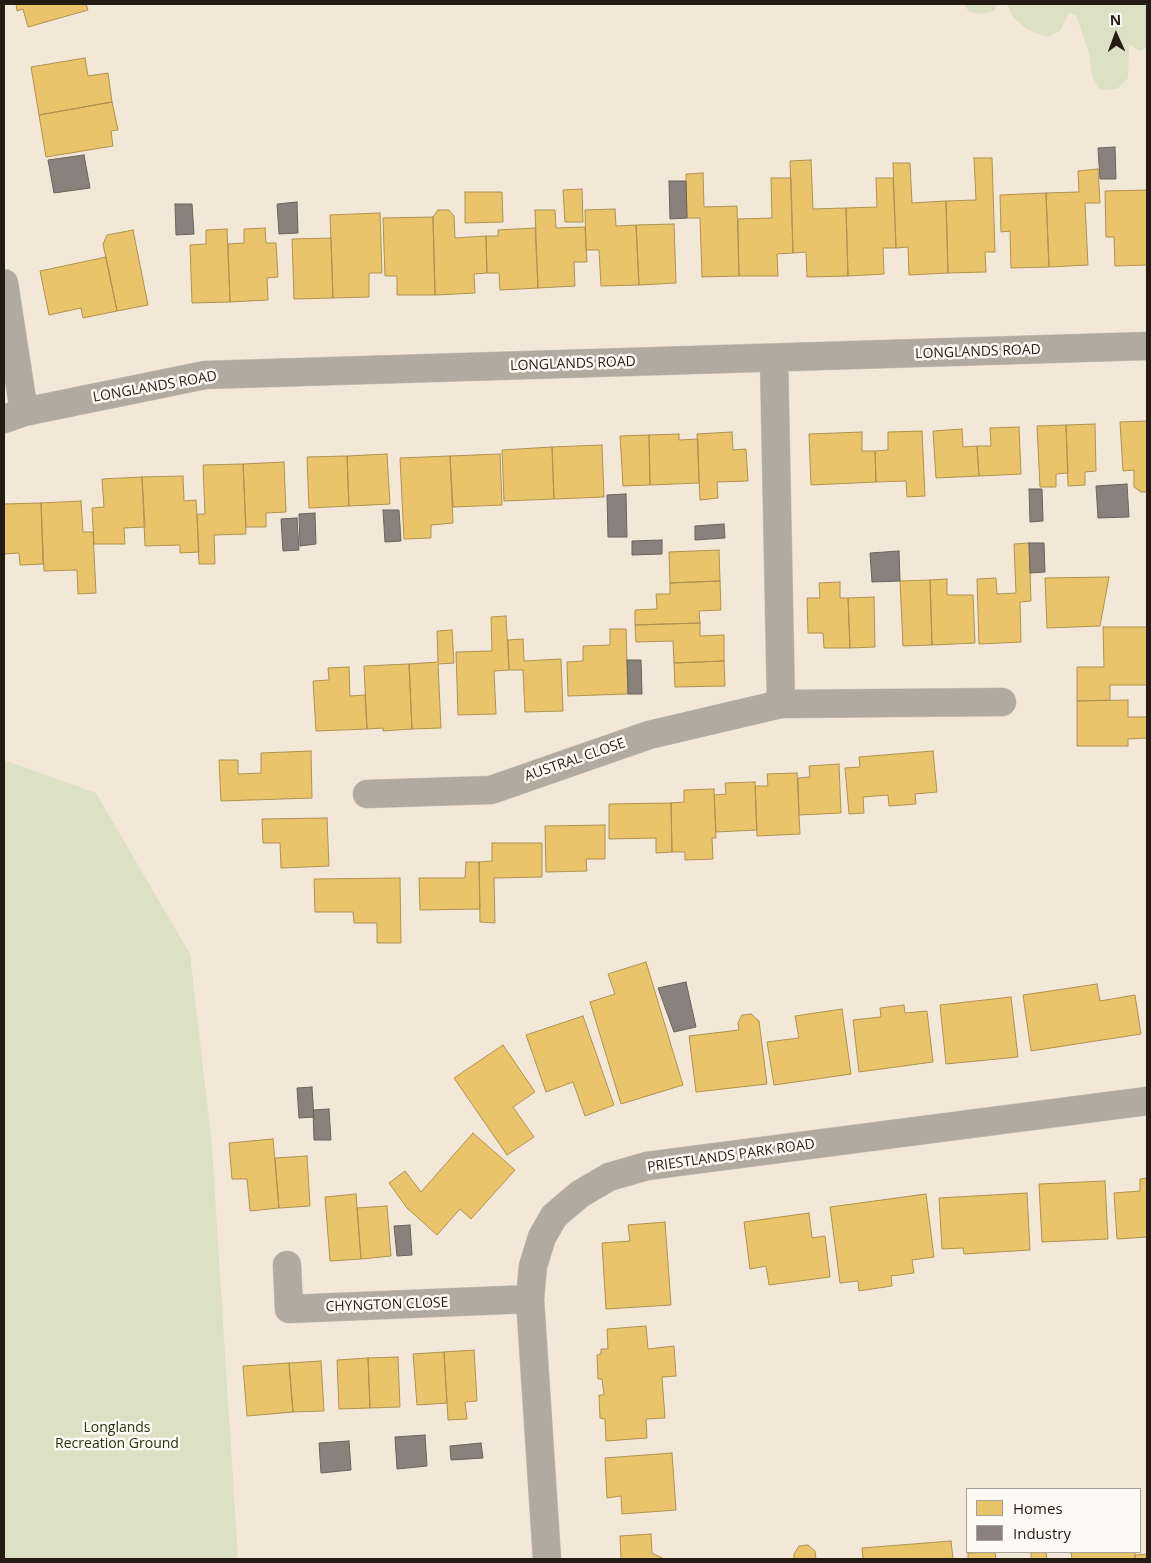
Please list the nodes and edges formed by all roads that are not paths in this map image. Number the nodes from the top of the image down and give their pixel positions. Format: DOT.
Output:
graph roads {
  1 [pos="4,284"];
  2 [pos="1147,346"];
  3 [pos="774,358"];
  4 [pos="14,415"];
  5 [pos="1002,702"];
  6 [pos="781,704"];
  7 [pos="367,794"];
  8 [pos="1147,1101"];
  9 [pos="287,1265"];
  10 [pos="530,1299"];
  11 [pos="547,1559"];
  1 -- 4 [label="street"];
  2 -- 3 [label="street, LONGLANDS ROAD"];
  3 -- 4 [label="street, LONGLANDS ROAD"];
  3 -- 6 [label="street"];
  5 -- 6 [label="street, AUSTRAL CLOSE"];
  6 -- 7 [label="street, AUSTRAL CLOSE"];
  8 -- 10 [label="street, PRIESTLANDS PARK ROAD"];
  9 -- 10 [label="street, CHYNGTON CLOSE"];
  10 -- 11 [label="street, PRIESTLANDS PARK ROAD"];
}
